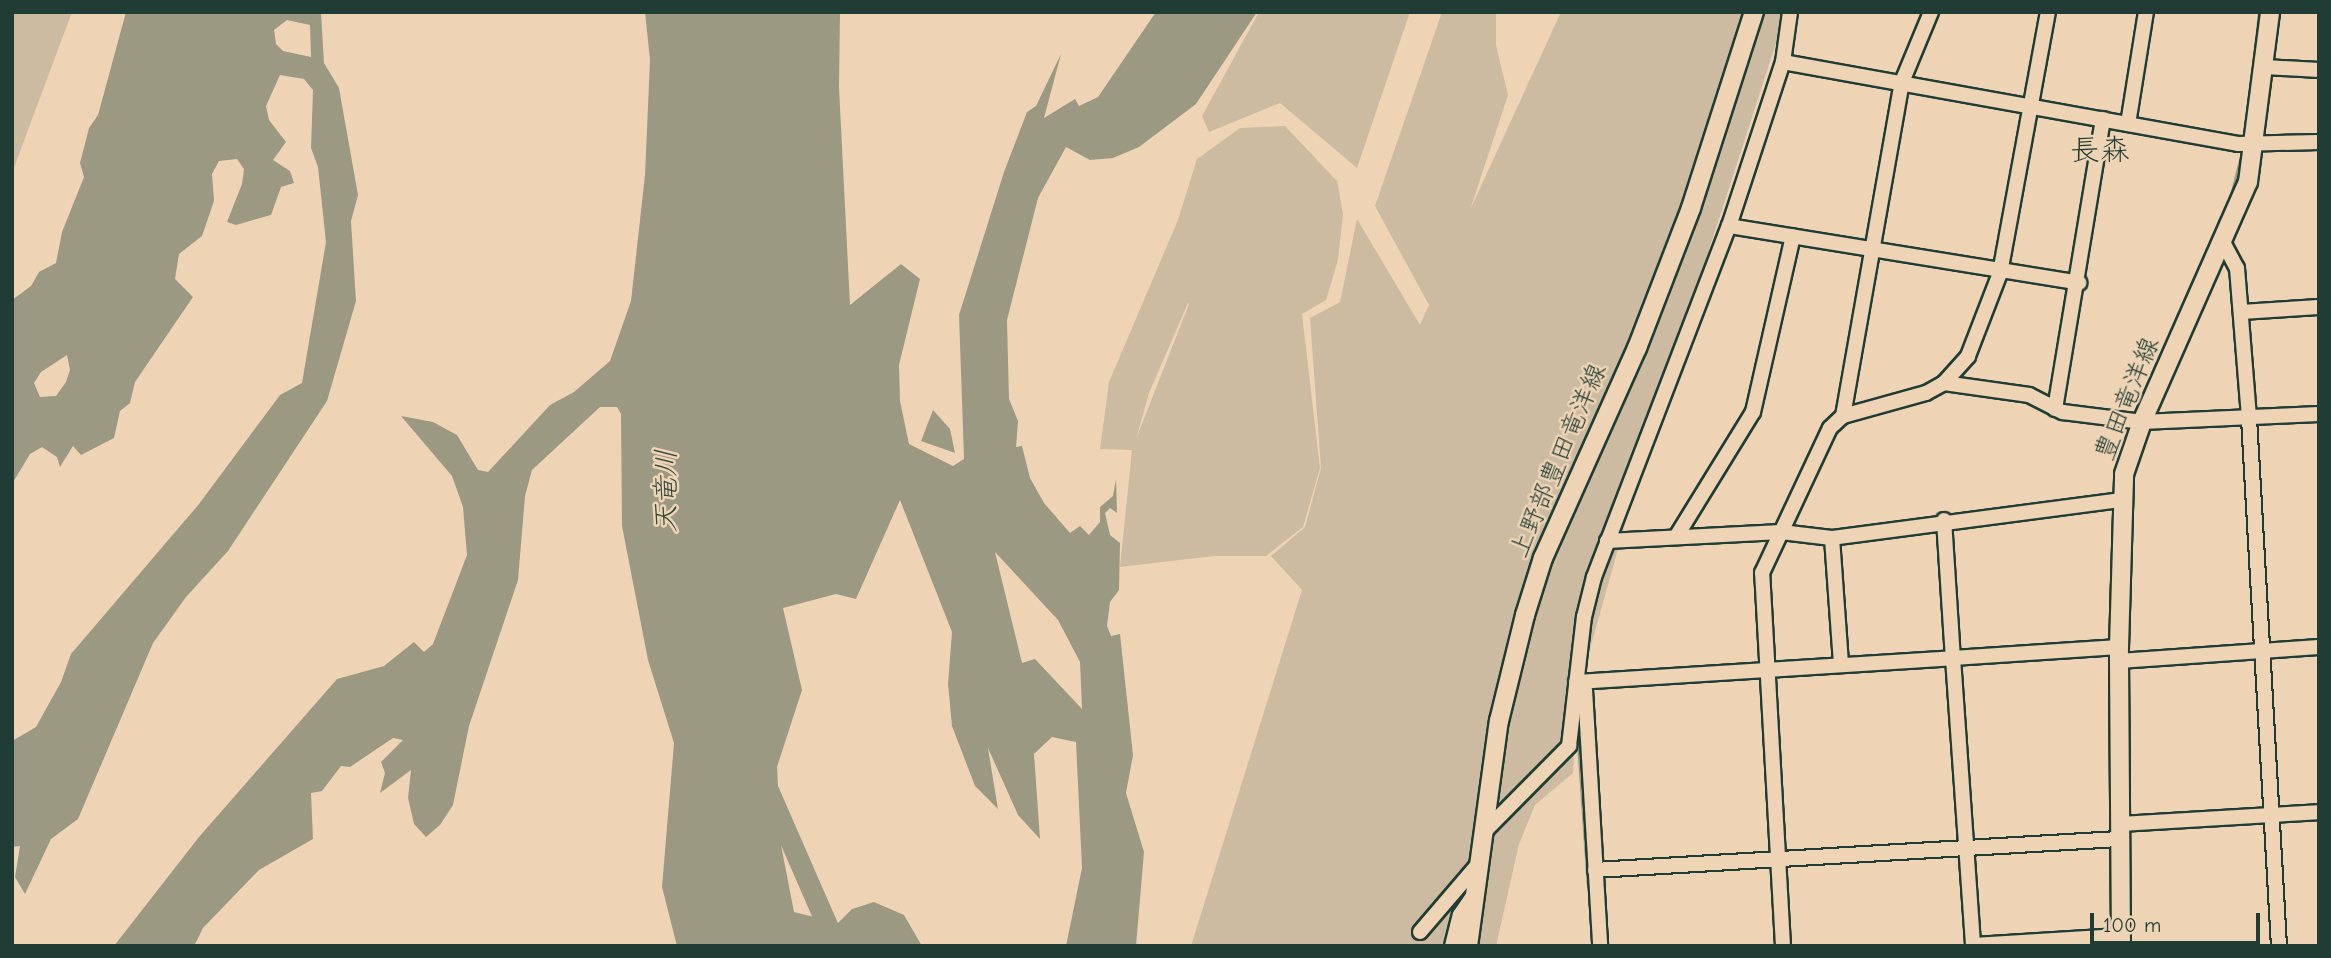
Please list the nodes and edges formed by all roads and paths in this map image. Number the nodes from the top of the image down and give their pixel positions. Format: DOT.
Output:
graph roads {
  1 [pos="1754,12"];
  2 [pos="1790,12"];
  3 [pos="1931,12"];
  4 [pos="2048,12"];
  5 [pos="2146,12"];
  6 [pos="2270,12"];
  7 [pos="1783,62"];
  8 [pos="2265,67"];
  9 [pos="2319,70"];
  10 [pos="1902,82"];
  11 [pos="2030,106"];
  12 [pos="2103,119"];
  13 [pos="2128,124"];
  14 [pos="2319,142"];
  15 [pos="2255,146"];
  16 [pos="1729,226"];
  17 [pos="1793,236"];
  18 [pos="2224,244"];
  19 [pos="1874,248"];
  20 [pos="2000,273"];
  21 [pos="2079,283"];
  22 [pos="2319,307"];
  23 [pos="2241,312"];
  24 [pos="1944,383"];
  25 [pos="2055,409"];
  26 [pos="2319,414"];
  27 [pos="1843,416"];
  28 [pos="2249,418"];
  29 [pos="2142,422"];
  30 [pos="2120,500"];
  31 [pos="1944,520"];
  32 [pos="1781,532"];
  33 [pos="1676,537"];
  34 [pos="1832,538"];
  35 [pos="1607,541"];
  36 [pos="2319,647"];
  37 [pos="2262,651"];
  38 [pos="2119,654"];
  39 [pos="1954,658"];
  40 [pos="1841,665"];
  41 [pos="1766,670"];
  42 [pos="1581,682"];
  43 [pos="2319,812"];
  44 [pos="2271,815"];
  45 [pos="1487,828"];
  46 [pos="2119,832"];
  47 [pos="1967,845"];
  48 [pos="1778,857"];
  49 [pos="1483,858"];
  50 [pos="1595,870"];
  51 [pos="1476,892"];
  52 [pos="1420,932"];
  53 [pos="2120,941"];
  54 [pos="1973,945"];
  55 [pos="1452,946"];
  56 [pos="1468,946"];
  57 [pos="1601,946"];
  58 [pos="1783,946"];
  59 [pos="2279,946"];
  1 -- 45 [label="main road, 上野部豊田竜洋線"];
  2 -- 7 [label="street"];
  3 -- 10 [label="street"];
  4 -- 11 [label="street"];
  5 -- 13 [label="street"];
  6 -- 8 [label="main road, 豊田竜洋線"];
  7 -- 10 [label="street"];
  7 -- 16 [label="street"];
  8 -- 9 [label="street"];
  8 -- 15 [label="main road, 豊田竜洋線"];
  10 -- 11 [label="street"];
  10 -- 19 [label="street"];
  11 -- 12 [label="street"];
  11 -- 20 [label="street"];
  12 -- 13 [label="street"];
  12 -- 21 [label="street"];
  13 -- 15 [label="street"];
  14 -- 15 [label="street"];
  15 -- 18 [label="main road, 豊田竜洋線"];
  16 -- 17 [label="street"];
  16 -- 35 [label="street"];
  17 -- 19 [label="street"];
  17 -- 33 [label="street"];
  18 -- 23 [label="street"];
  18 -- 29 [label="main road, 豊田竜洋線"];
  19 -- 20 [label="street"];
  19 -- 27 [label="street"];
  20 -- 21 [label="street"];
  20 -- 24 [label="street"];
  21 -- 25 [label="street"];
  22 -- 23 [label="street"];
  23 -- 28 [label="street"];
  24 -- 25 [label="street"];
  24 -- 27 [label="street"];
  25 -- 29 [label="street"];
  26 -- 28 [label="street"];
  27 -- 32 [label="street"];
  28 -- 29 [label="street"];
  28 -- 37 [label="street"];
  29 -- 30 [label="main road, 豊田竜洋線"];
  30 -- 31 [label="street"];
  30 -- 38 [label="main road, 豊田竜洋線"];
  31 -- 34 [label="street"];
  31 -- 39 [label="street"];
  32 -- 33 [label="street"];
  32 -- 34 [label="street"];
  32 -- 41 [label="street"];
  33 -- 35 [label="street"];
  34 -- 40 [label="street"];
  35 -- 42 [label="street"];
  36 -- 37 [label="street"];
  37 -- 38 [label="street"];
  37 -- 44 [label="street"];
  38 -- 39 [label="street"];
  38 -- 46 [label="main road, 豊田竜洋線"];
  39 -- 40 [label="street"];
  39 -- 47 [label="street"];
  40 -- 41 [label="street"];
  41 -- 42 [label="street"];
  41 -- 48 [label="street"];
  42 -- 45 [label="street"];
  42 -- 50 [label="street"];
  43 -- 44 [label="street"];
  44 -- 46 [label="street"];
  44 -- 59 [label="street"];
  45 -- 49 [label="main road, 上野部豊田竜洋線"];
  46 -- 47 [label="street"];
  46 -- 53 [label="main road, 豊田竜洋線"];
  47 -- 48 [label="street"];
  47 -- 54 [label="street"];
  48 -- 50 [label="street"];
  48 -- 58 [label="street"];
  49 -- 51 [label="main road, 上野部豊田竜洋線"];
  49 -- 52 [label="street"];
  50 -- 57 [label="street"];
  51 -- 55 [label="street"];
  51 -- 56 [label="main road, 上野部豊田竜洋線"];
  53 -- 54 [label="street"];
}
